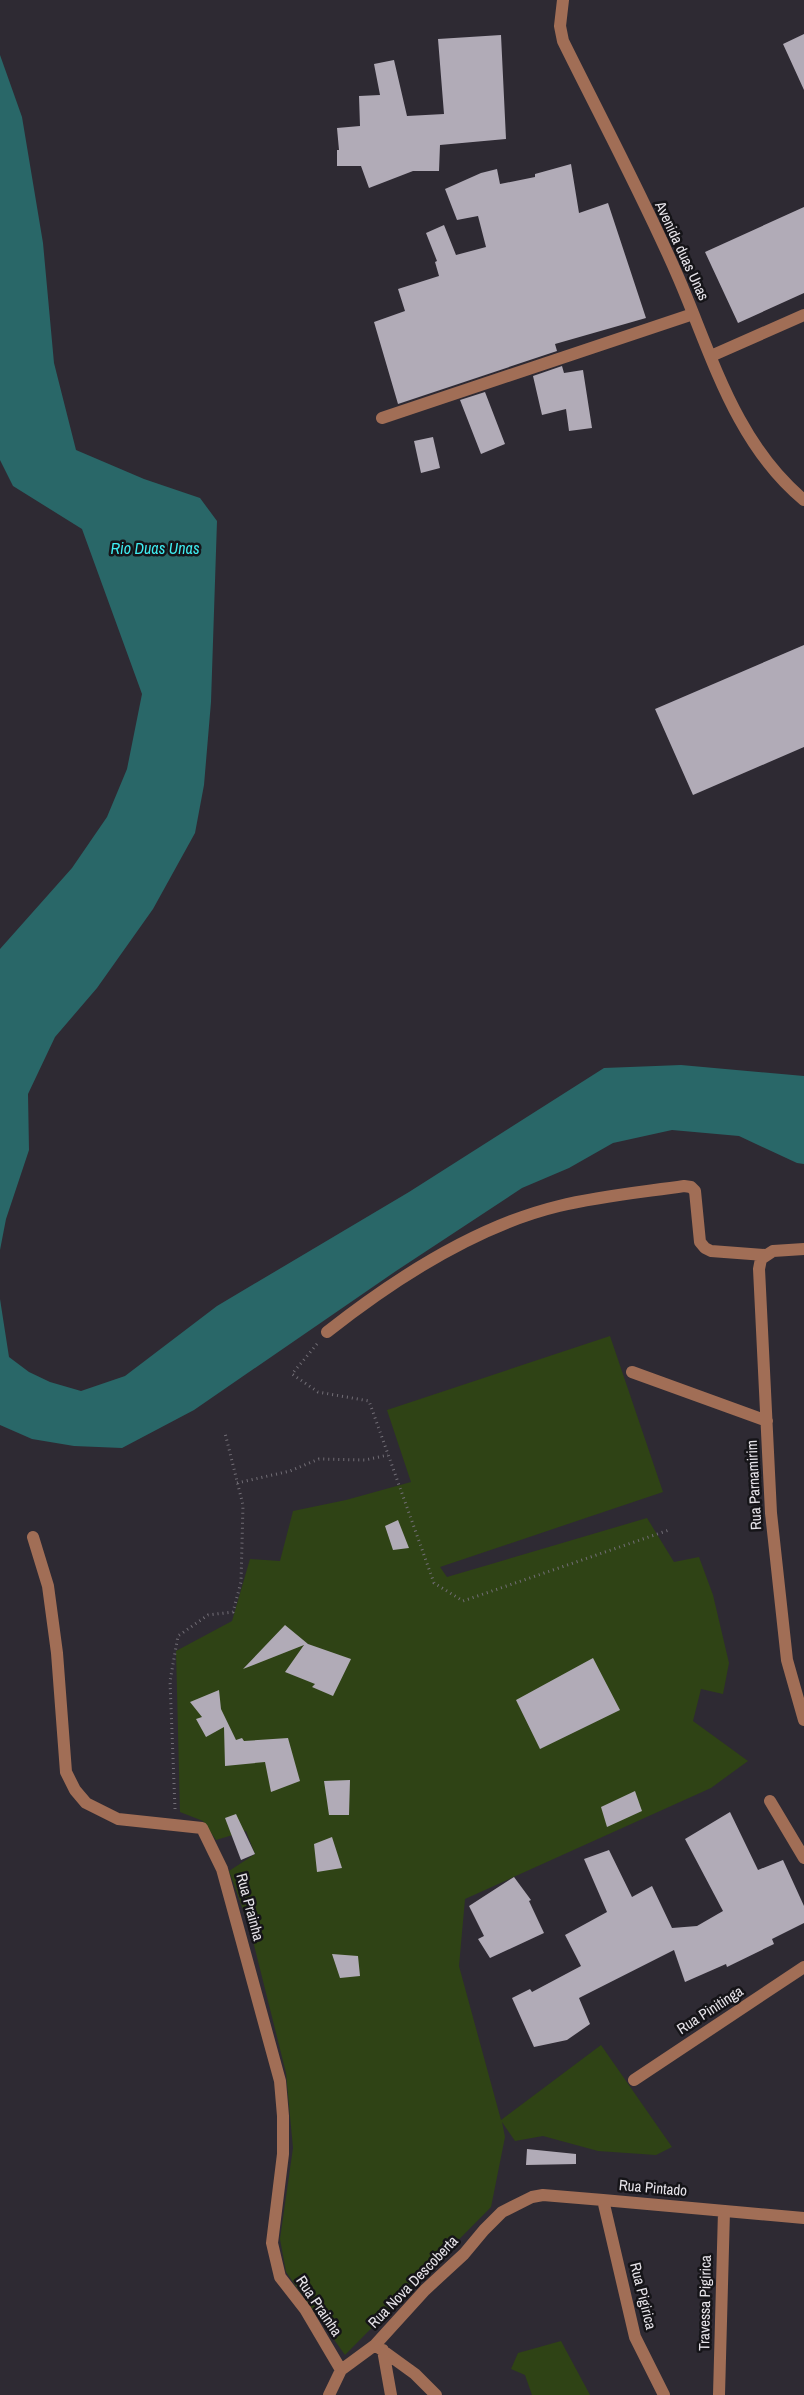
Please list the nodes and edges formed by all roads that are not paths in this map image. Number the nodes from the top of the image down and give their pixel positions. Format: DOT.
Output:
graph roads {
  1 [pos="563,0"];
  2 [pos="693,314"];
  3 [pos="804,315"];
  4 [pos="711,356"];
  5 [pos="382,418"];
  6 [pos="804,500"];
  7 [pos="804,1249"];
  8 [pos="769,1253"];
  9 [pos="327,1332"];
  10 [pos="632,1372"];
  11 [pos="767,1421"];
  12 [pos="33,1537"];
  13 [pos="804,1720"];
  14 [pos="770,1801"];
  15 [pos="804,1858"];
  16 [pos="804,1968"];
  17 [pos="634,2080"];
  18 [pos="603,2200"];
  19 [pos="724,2211"];
  20 [pos="502,2212"];
  21 [pos="804,2218"];
  22 [pos="379,2348"];
  23 [pos="341,2370"];
  24 [pos="329,2395"];
  25 [pos="391,2395"];
  26 [pos="436,2395"];
  27 [pos="664,2395"];
  28 [pos="719,2395"];
  1 -- 2 [label="street, Avenida duas Unas"];
  2 -- 4 [label="street, Avenida duas Unas"];
  2 -- 5 [label="street"];
  3 -- 4 [label="street"];
  4 -- 6 [label="street, Avenida duas Unas"];
  7 -- 8 [label="street"];
  8 -- 9 [label="street"];
  8 -- 11 [label="street, Rua Parnamirim"];
  10 -- 11 [label="street"];
  11 -- 13 [label="street, Rua Parnamirim"];
  12 -- 23 [label="street, Rua Prainha"];
  14 -- 15 [label="street"];
  16 -- 17 [label="street, Rua Pinitinga"];
  18 -- 19 [label="street, Rua Pintado"];
  18 -- 20 [label="street, Rua Pintado"];
  18 -- 27 [label="street, Rua Pigirica"];
  19 -- 21 [label="street, Rua Pintado"];
  19 -- 28 [label="street, Travessa Pigirica"];
  20 -- 22 [label="street, Rua Nova Descoberta"];
  22 -- 23 [label="street, Rua Nova Descoberta"];
  22 -- 25 [label="street"];
  22 -- 26 [label="street"];
  23 -- 24 [label="street, Rua Nova Descoberta"];
}
